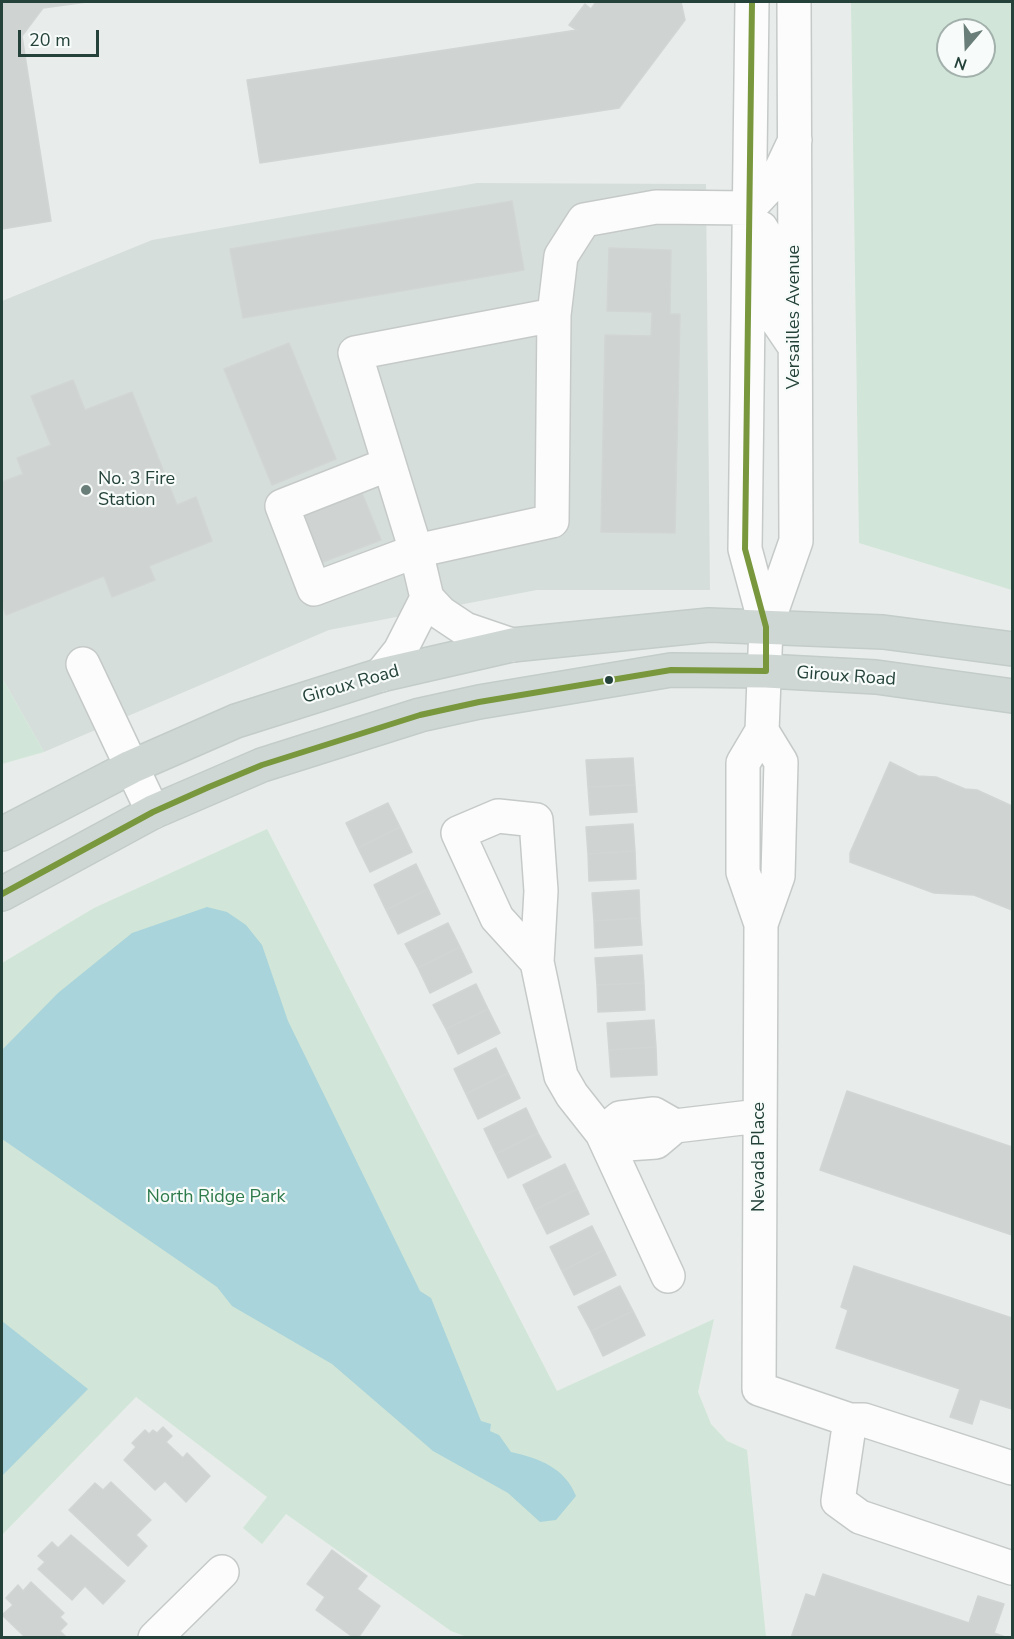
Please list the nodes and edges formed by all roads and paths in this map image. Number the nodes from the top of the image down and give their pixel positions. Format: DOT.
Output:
graph roads {
  1 [pos="753,2"];
  2 [pos="794,2"];
  3 [pos="795,140"];
  4 [pos="749,208"];
  5 [pos="554,315"];
  6 [pos="795,347"];
  7 [pos="389,464"];
  8 [pos="416,551"];
  9 [pos="427,598"];
  10 [pos="766,627"];
  11 [pos="512,645"];
  12 [pos="1012,649"];
  13 [pos="83,664"];
  14 [pos="766,671"];
  15 [pos="381,675"];
  16 [pos="1012,696"];
  17 [pos="131,767"];
  18 [pos="153,812"];
  19 [pos="2,834"];
  20 [pos="2,894"];
  21 [pos="537,962"];
  22 [pos="759,1116"];
  23 [pos="602,1133"];
  24 [pos="668,1276"];
  25 [pos="850,1420"];
  26 [pos="1012,1468"];
  27 [pos="1012,1568"];
  28 [pos="222,1572"];
  29 [pos="155,1638"];
  1 -- 4 [label="street, Versailles Avenue"];
  2 -- 3 [label="street, Versailles Avenue"];
  3 -- 4 [label="street"];
  3 -- 6 [label="street, Versailles Avenue"];
  4 -- 5 [label="street"];
  4 -- 6 [label="street"];
  4 -- 10 [label="street, Versailles Avenue"];
  5 -- 7 [label="street"];
  5 -- 8 [label="street"];
  6 -- 10 [label="street, Versailles Avenue"];
  7 -- 8 [label="street"];
  7 -- 8 [label="street"];
  8 -- 9 [label="street"];
  9 -- 11 [label="street"];
  9 -- 15 [label="street"];
  10 -- 11 [label="main road, Giroux Road"];
  10 -- 12 [label="main road, Giroux Road"];
  10 -- 14 [label="street, Versailles Avenue"];
  11 -- 15 [label="main road, Giroux Road"];
  13 -- 17 [label="street"];
  14 -- 16 [label="main road, Giroux Road"];
  14 -- 18 [label="main road, Giroux Road"];
  14 -- 22 [label="street, Nevada Place"];
  15 -- 17 [label="main road, Giroux Road"];
  17 -- 18 [label="street"];
  17 -- 19 [label="main road, Giroux Road"];
  18 -- 20 [label="main road, Giroux Road"];
  21 -- 23 [label="street"];
  22 -- 23 [label="street"];
  22 -- 25 [label="street, Nevada Place"];
  23 -- 24 [label="street"];
  25 -- 26 [label="street"];
  25 -- 27 [label="street"];
  28 -- 29 [label="street"];
}
